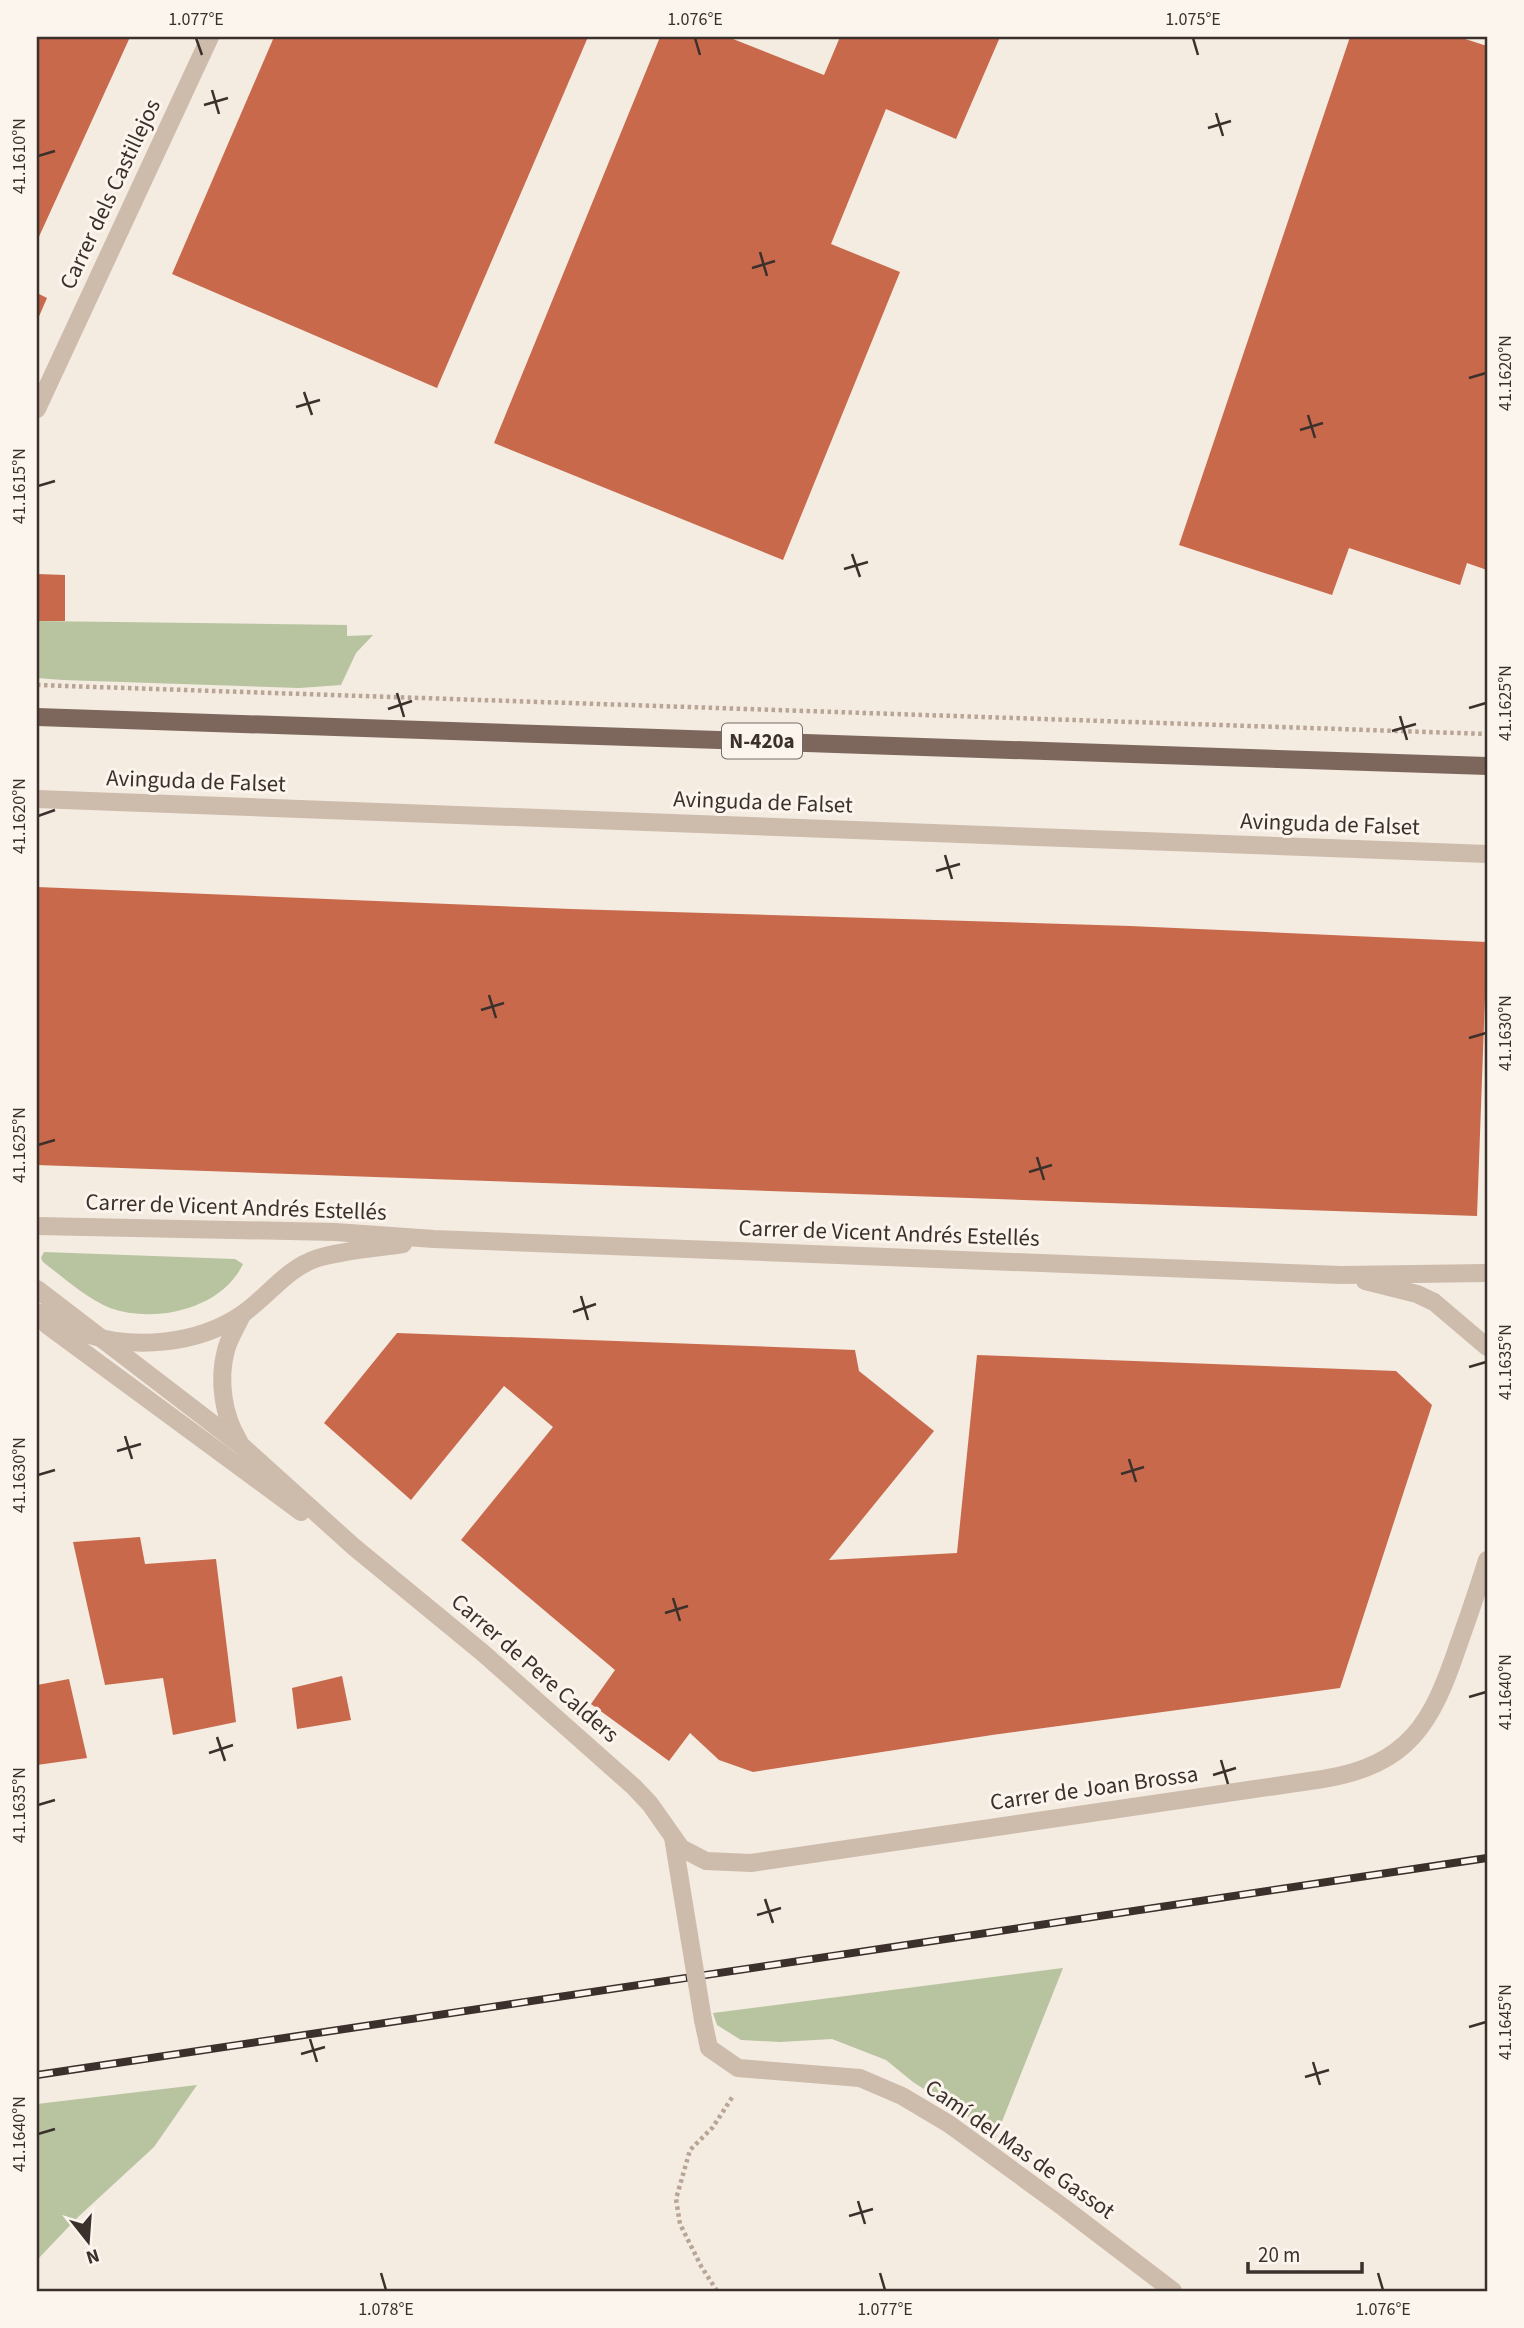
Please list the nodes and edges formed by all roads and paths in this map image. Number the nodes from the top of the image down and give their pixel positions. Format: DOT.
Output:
graph roads {
  1 [pos="210,37"];
  2 [pos="37,409"];
  3 [pos="37,685"];
  4 [pos="37,717"];
  5 [pos="1487,734"];
  6 [pos="1487,766"];
  7 [pos="37,799"];
  8 [pos="1487,854"];
  9 [pos="37,1226"];
  10 [pos="435,1239"];
  11 [pos="1487,1273"];
  12 [pos="1341,1275"];
  13 [pos="37,1289"];
  14 [pos="37,1315"];
  15 [pos="242,1315"];
  16 [pos="100,1338"];
  17 [pos="1482,1345"];
  18 [pos="243,1447"];
  19 [pos="354,1547"];
  20 [pos="1487,1560"];
  21 [pos="673,1837"];
  22 [pos="738,2068"];
  23 [pos="717,2291"];
  24 [pos="1173,2291"];
  1 -- 2 [label="street, Carrer dels Castillejos"];
  3 -- 5 [label="path"];
  4 -- 6 [label="main road, N-420a"];
  7 -- 8 [label="street, Avinguda de Falset"];
  9 -- 10 [label="street, Carrer de Vicent Andrés Estellés"];
  10 -- 12 [label="street, Carrer de Vicent Andrés Estellés"];
  10 -- 15 [label="street, Carrer de Vicent Andrés Estellés"];
  11 -- 12 [label="street, Carrer de Vicent Andrés Estellés"];
  12 -- 17 [label="street, Carrer de Vicent Andrés Estellés"];
  13 -- 16 [label="street, Carrer de Pere Calders"];
  14 -- 16 [label="street, Carrer de Vicent Andrés Estellés"];
  14 -- 19 [label="street, Carrer de Pere Calders"];
  15 -- 16 [label="street, Carrer de Vicent Andrés Estellés"];
  15 -- 18 [label="street, Carrer de Pere Calders"];
  16 -- 18 [label="street, Carrer de Pere Calders"];
  18 -- 19 [label="street, Carrer de Pere Calders"];
  19 -- 21 [label="street, Carrer de Pere Calders"];
  20 -- 21 [label="street, Carrer de Joan Brossa"];
  21 -- 22 [label="street, Camí del Mas de Gassot, bridge"];
  22 -- 23 [label="path"];
  22 -- 24 [label="street, Camí del Mas de Gassot"];
}
